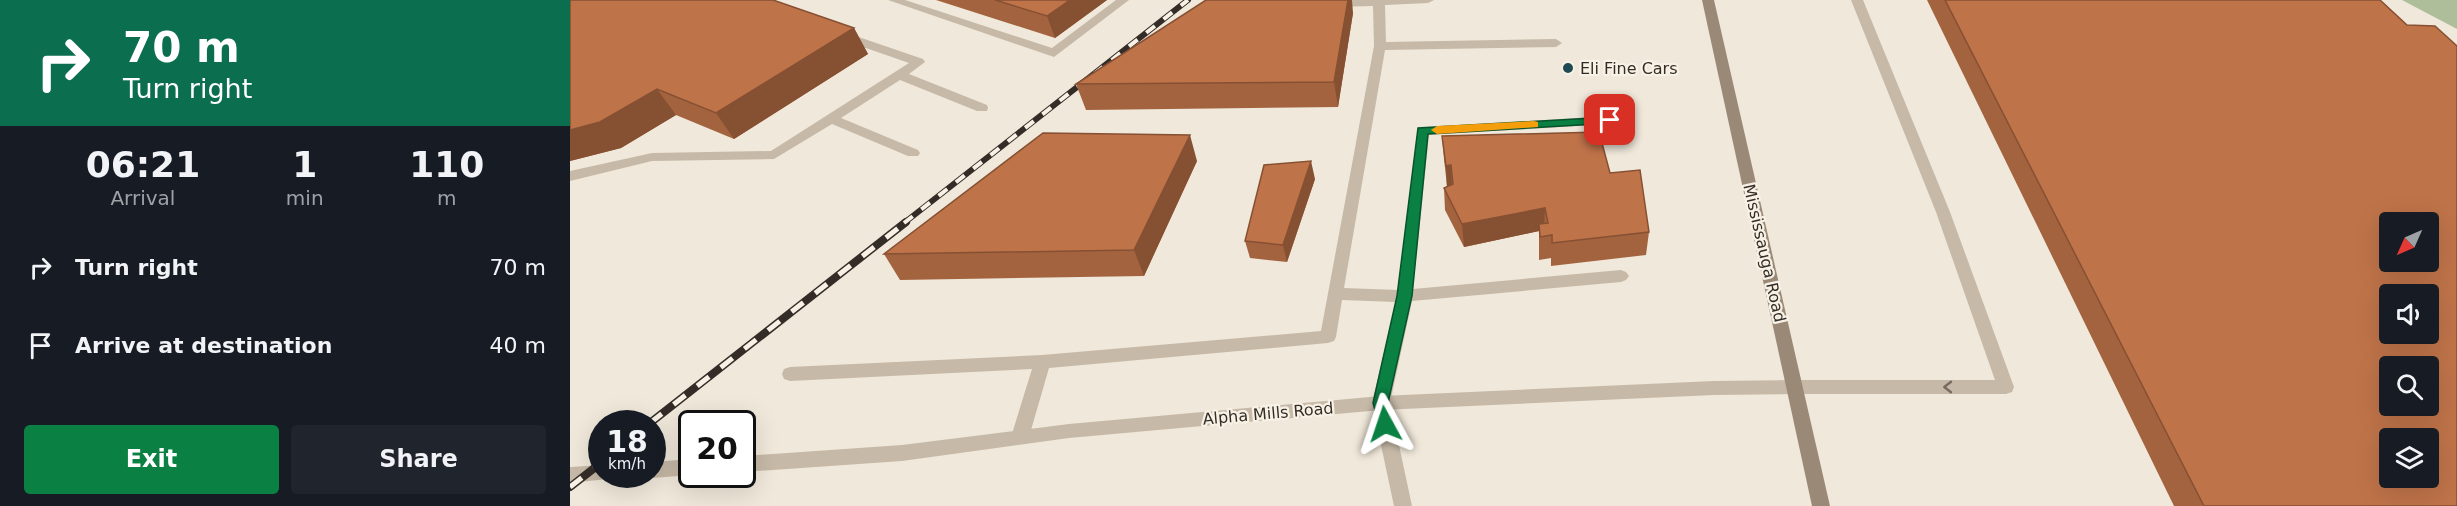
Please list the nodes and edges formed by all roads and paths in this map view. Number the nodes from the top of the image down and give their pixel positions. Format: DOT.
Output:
graph roads {
  1 [pos="894,0"];
  2 [pos="1123,0"];
  3 [pos="1428,0"];
  4 [pos="1708,0"];
  5 [pos="1857,0"];
  6 [pos="1381,2"];
  7 [pos="1323,4"];
  8 [pos="831,31"];
  9 [pos="1556,43"];
  10 [pos="1380,46"];
  11 [pos="900,75"];
  12 [pos="982,108"];
  13 [pos="832,119"];
  14 [pos="1610,120"];
  15 [pos="913,153"];
  16 [pos="570,176"];
  17 [pos="1620,276"];
  18 [pos="1336,294"];
  19 [pos="1405,296"];
  20 [pos="1042,363"];
  21 [pos="790,374"];
  22 [pos="1794,387"];
  23 [pos="1381,403"];
  24 [pos="1020,437"];
  25 [pos="756,463"];
  26 [pos="588,474"];
  27 [pos="570,475"];
  28 [pos="1403,506"];
  29 [pos="1821,506"];
  1 -- 2 [label="street"];
  3 -- 6 [label="street"];
  4 -- 22 [label="main road, Mississauga Road"];
  5 -- 22 [label="street, Alpha Mills Road, one-way"];
  6 -- 7 [label="street"];
  6 -- 10 [label="street"];
  8 -- 11 [label="street"];
  9 -- 10 [label="street"];
  10 -- 18 [label="street"];
  11 -- 12 [label="street"];
  11 -- 13 [label="street"];
  13 -- 15 [label="street"];
  13 -- 16 [label="street"];
  14 -- 19 [label="street"];
  17 -- 19 [label="street"];
  18 -- 19 [label="street"];
  18 -- 20 [label="street"];
  19 -- 23 [label="street"];
  20 -- 21 [label="street"];
  20 -- 24 [label="street"];
  22 -- 23 [label="street, Alpha Mills Road"];
  22 -- 29 [label="main road, Mississauga Road"];
  23 -- 24 [label="street, Alpha Mills Road"];
  23 -- 28 [label="street"];
  24 -- 25 [label="street, Alpha Mills Road"];
  26 -- 27 [label="street"];
}
